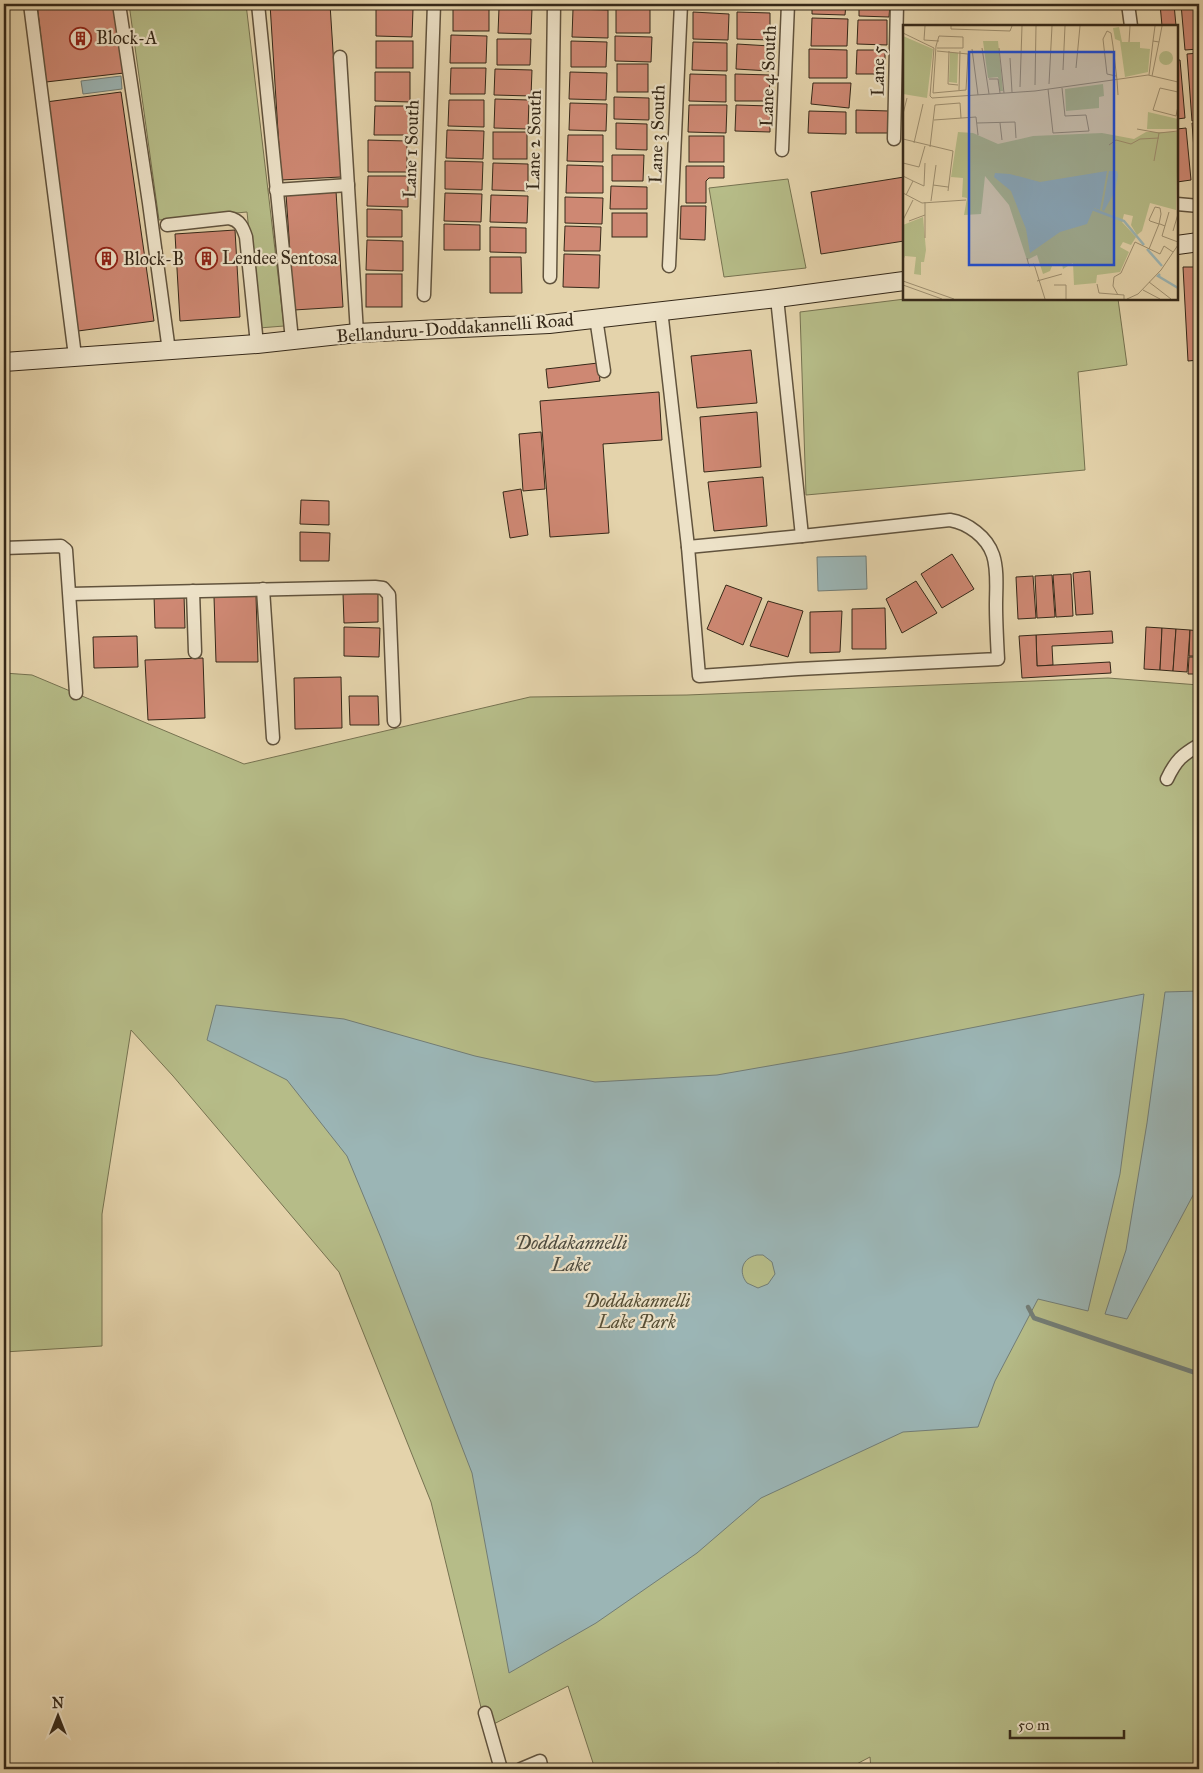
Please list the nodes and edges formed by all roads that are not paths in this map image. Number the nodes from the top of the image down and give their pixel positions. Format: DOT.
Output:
graph roads {
  1 [pos="30,4"];
  2 [pos="119,4"];
  3 [pos="258,4"];
  4 [pos="434,4"];
  5 [pos="554,4"];
  6 [pos="680,4"];
  7 [pos="788,4"];
  8 [pos="898,4"];
  9 [pos="1128,4"];
  10 [pos="1130,25"];
  11 [pos="340,57"];
  12 [pos="894,139"];
  13 [pos="782,150"];
  14 [pos="348,186"];
  15 [pos="276,190"];
  16 [pos="1178,204"];
  17 [pos="1199,206"];
  18 [pos="167,225"];
  19 [pos="1199,242"];
  20 [pos="1178,245"];
  21 [pos="669,266"];
  22 [pos="550,277"];
  23 [pos="903,281"];
  24 [pos="424,295"];
  25 [pos="777,298"];
  26 [pos="661,310"];
  27 [pos="596,318"];
  28 [pos="357,333"];
  29 [pos="292,340"];
  30 [pos="256,344"];
  31 [pos="169,351"];
  32 [pos="76,356"];
  33 [pos="4,362"];
  34 [pos="604,371"];
  35 [pos="802,536"];
  36 [pos="688,547"];
  37 [pos="4,548"];
  38 [pos="263,589"];
  39 [pos="193,591"];
  40 [pos="70,594"];
  41 [pos="195,652"];
  42 [pos="76,693"];
  43 [pos="394,721"];
  44 [pos="273,738"];
  45 [pos="1199,745"];
  46 [pos="1168,779"];
  47 [pos="485,1713"];
  48 [pos="541,1765"];
  49 [pos="501,1769"];
  50 [pos="521,1769"];
  1 -- 32 [label="street"];
  2 -- 31 [label="street"];
  3 -- 15 [label="street"];
  4 -- 24 [label="street, Lane 1 South"];
  5 -- 22 [label="street, Lane 2 South"];
  6 -- 21 [label="street, Lane 3 South"];
  7 -- 13 [label="street, Lane 4 South"];
  8 -- 12 [label="street, Lane 5"];
  9 -- 10 [label="street"];
  11 -- 14 [label="street"];
  14 -- 15 [label="street"];
  14 -- 28 [label="street"];
  15 -- 29 [label="street"];
  16 -- 17 [label="street"];
  18 -- 30 [label="street"];
  19 -- 20 [label="street"];
  23 -- 25 [label="street, Bellanduru-Doddakannelli Road"];
  25 -- 26 [label="street, Bellanduru-Doddakannelli Road"];
  25 -- 35 [label="street"];
  26 -- 27 [label="street, Bellanduru-Doddakannelli Road"];
  26 -- 36 [label="street"];
  27 -- 28 [label="street, Bellanduru-Doddakannelli Road"];
  27 -- 34 [label="street"];
  28 -- 29 [label="street, Bellanduru-Doddakannelli Road"];
  29 -- 30 [label="street, Bellanduru-Doddakannelli Road"];
  30 -- 31 [label="street, Bellanduru-Doddakannelli Road"];
  31 -- 32 [label="street, Bellanduru-Doddakannelli Road"];
  32 -- 33 [label="street, Bellanduru-Doddakannelli Road"];
  35 -- 36 [label="street"];
  35 -- 36 [label="street"];
  37 -- 40 [label="street"];
  38 -- 39 [label="street"];
  38 -- 43 [label="street"];
  38 -- 44 [label="street"];
  39 -- 40 [label="street"];
  39 -- 41 [label="street"];
  40 -- 42 [label="street"];
  45 -- 46 [label="street"];
  47 -- 49 [label="street"];
  48 -- 50 [label="street"];
}
